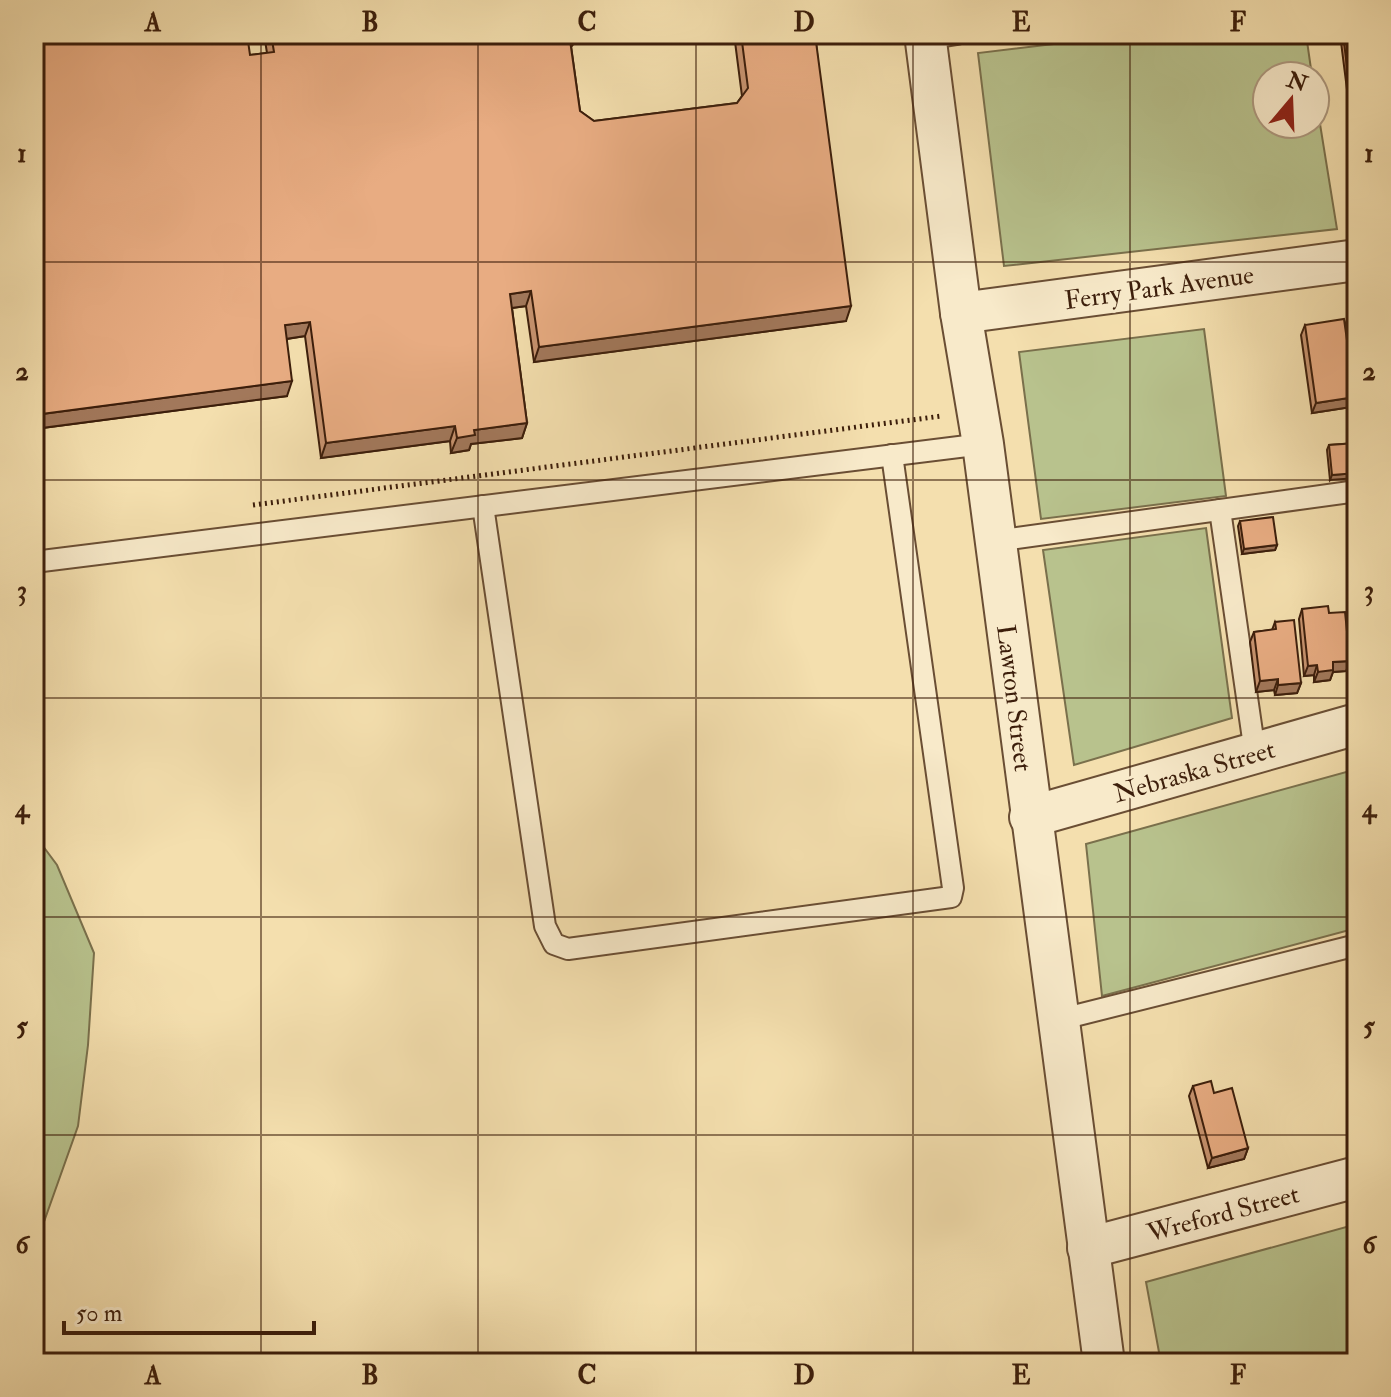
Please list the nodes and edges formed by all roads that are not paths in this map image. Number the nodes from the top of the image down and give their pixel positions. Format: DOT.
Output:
graph roads {
  1 [pos="936,36"];
  2 [pos="1357,260"];
  3 [pos="961,313"];
  4 [pos="983,444"];
  5 [pos="892,455"];
  6 [pos="1357,491"];
  7 [pos="483,506"];
  8 [pos="1220,510"];
  9 [pos="995,541"];
  10 [pos="34,562"];
  11 [pos="1357,724"];
  12 [pos="1255,753"];
  13 [pos="1030,817"];
  14 [pos="1357,945"];
  15 [pos="1058,1020"];
  16 [pos="1357,1177"];
  17 [pos="1088,1248"];
  18 [pos="1104,1363"];
  1 -- 3 [label="street, Lawton Street"];
  2 -- 3 [label="street, Ferry Park Avenue"];
  3 -- 4 [label="street, Lawton Street"];
  4 -- 5 [label="lane"];
  4 -- 9 [label="street, Lawton Street"];
  5 -- 7 [label="lane"];
  5 -- 7 [label="lane"];
  6 -- 8 [label="lane"];
  7 -- 10 [label="lane"];
  8 -- 9 [label="lane"];
  8 -- 12 [label="lane"];
  9 -- 13 [label="street, Lawton Street"];
  11 -- 12 [label="street, Nebraska Street"];
  12 -- 13 [label="street, Nebraska Street"];
  13 -- 15 [label="street, Lawton Street"];
  14 -- 15 [label="lane"];
  15 -- 17 [label="street, Lawton Street"];
  16 -- 17 [label="street, Wreford Street"];
  17 -- 18 [label="street, Lawton Street"];
}
